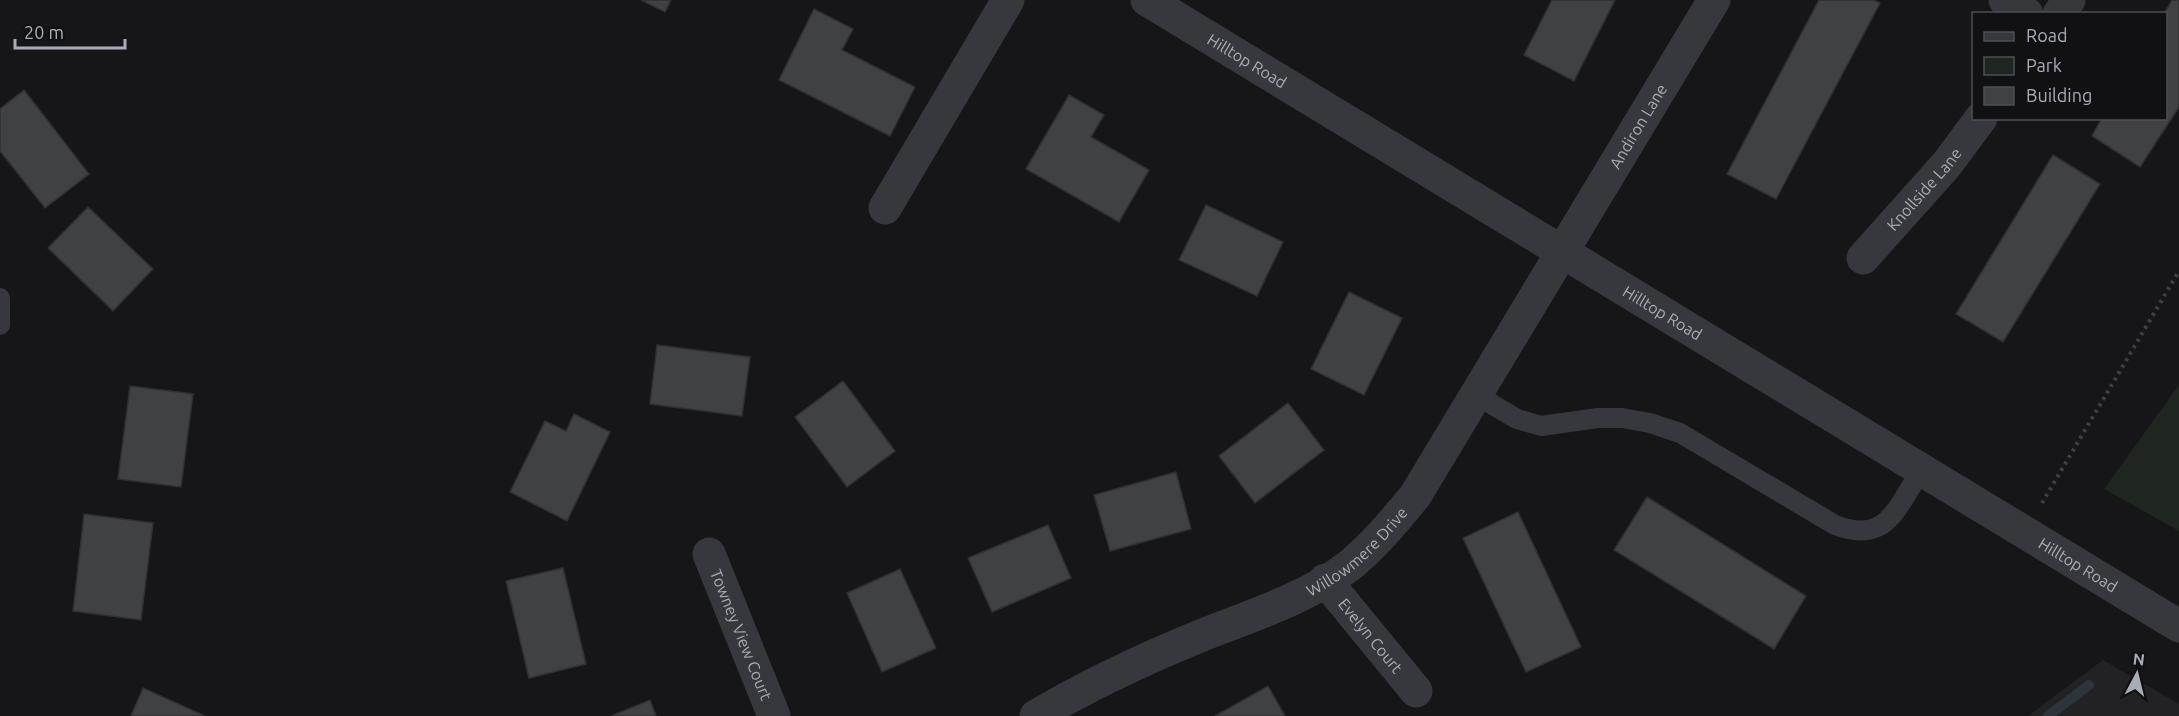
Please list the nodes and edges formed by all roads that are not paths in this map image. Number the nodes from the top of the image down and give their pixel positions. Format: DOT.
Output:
graph roads {
  1 [pos="1008,0"];
  2 [pos="1147,0"];
  3 [pos="1714,0"];
  4 [pos="2005,0"];
  5 [pos="2024,12"];
  6 [pos="1980,120"];
  7 [pos="885,208"];
  8 [pos="1562,253"];
  9 [pos="1863,258"];
  10 [pos="0,298"];
  11 [pos="0,325"];
  12 [pos="1476,395"];
  13 [pos="1921,471"];
  14 [pos="709,554"];
  15 [pos="1326,580"];
  16 [pos="2179,626"];
  17 [pos="1416,691"];
  18 [pos="774,716"];
  19 [pos="1036,716"];
  1 -- 7 [label="street"];
  2 -- 8 [label="street, Hilltop Road"];
  3 -- 8 [label="street, Andiron Lane"];
  4 -- 5 [label="street"];
  6 -- 9 [label="street, Knollside Lane"];
  8 -- 12 [label="street, Willowmere Drive"];
  8 -- 13 [label="street, Hilltop Road"];
  10 -- 11 [label="lane"];
  12 -- 13 [label="lane"];
  12 -- 15 [label="street, Willowmere Drive"];
  13 -- 16 [label="street, Hilltop Road"];
  14 -- 18 [label="street, Towney View Court"];
  15 -- 17 [label="street, Evelyn Court"];
  15 -- 19 [label="street, Willowmere Drive"];
}
